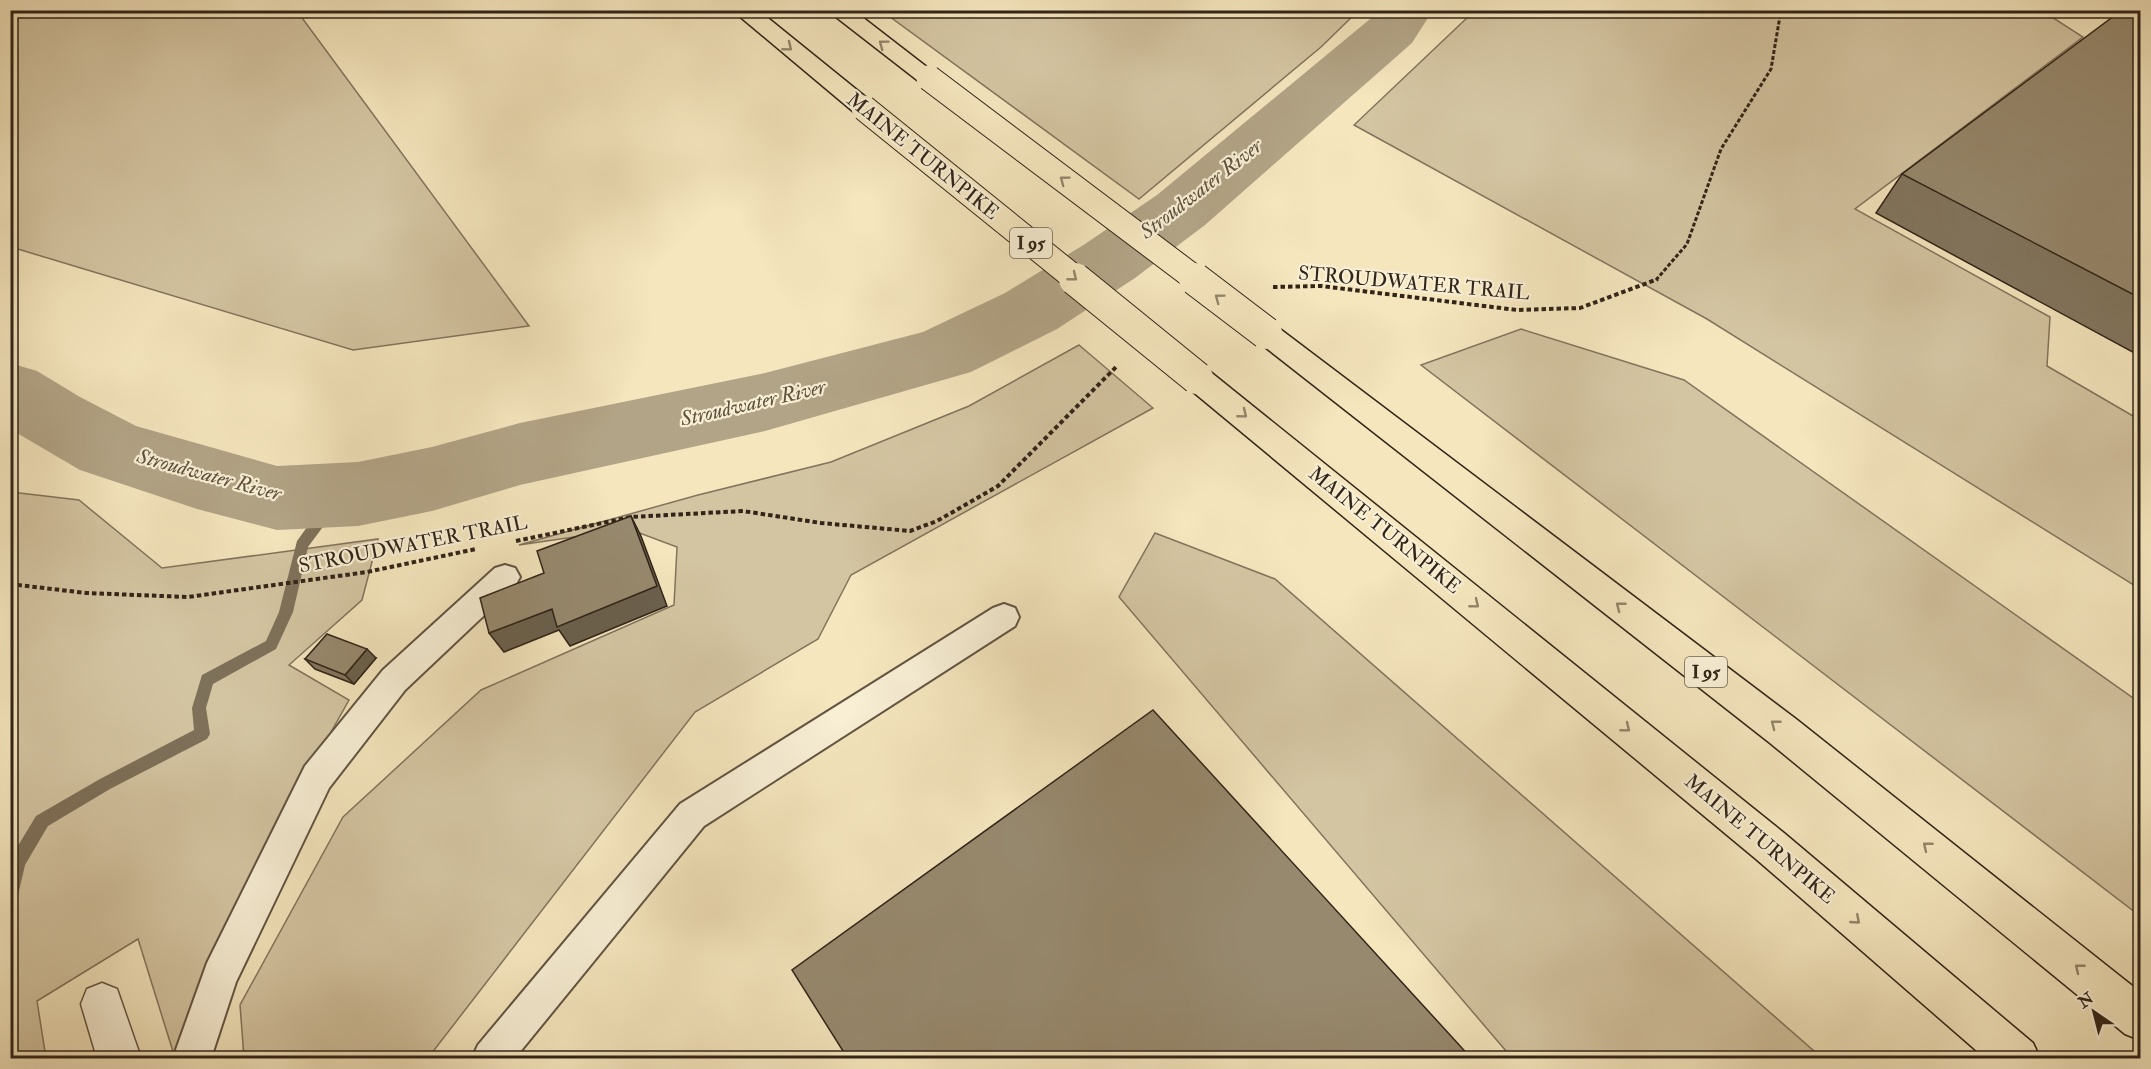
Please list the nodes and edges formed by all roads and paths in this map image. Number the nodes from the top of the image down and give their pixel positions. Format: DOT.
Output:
graph roads {
  1 [pos="743,10"];
  2 [pos="838,10"];
  3 [pos="1781,10"];
  4 [pos="1263,287"];
  5 [pos="1122,360"];
  6 [pos="505,543"];
  7 [pos="482,548"];
  8 [pos="505,577"];
  9 [pos="10,584"];
  10 [pos="1004,617"];
  11 [pos="102,1004"];
  12 [pos="2140,1019"];
  13 [pos="119,1059"];
  14 [pos="192,1059"];
  15 [pos="491,1059"];
  16 [pos="2018,1059"];
  1 -- 16 [label="highway, MAINE TURNPIKE / I 95, one-way, bridge"];
  12 -- 2 [label="highway, I 95, one-way, bridge"];
  3 -- 4 [label="path, STROUDWATER TRAIL"];
  5 -- 6 [label="path, STROUDWATER TRAIL"];
  7 -- 9 [label="path, STROUDWATER TRAIL"];
  8 -- 14 [label="lane"];
  10 -- 15 [label="lane"];
  11 -- 13 [label="street"];
}
